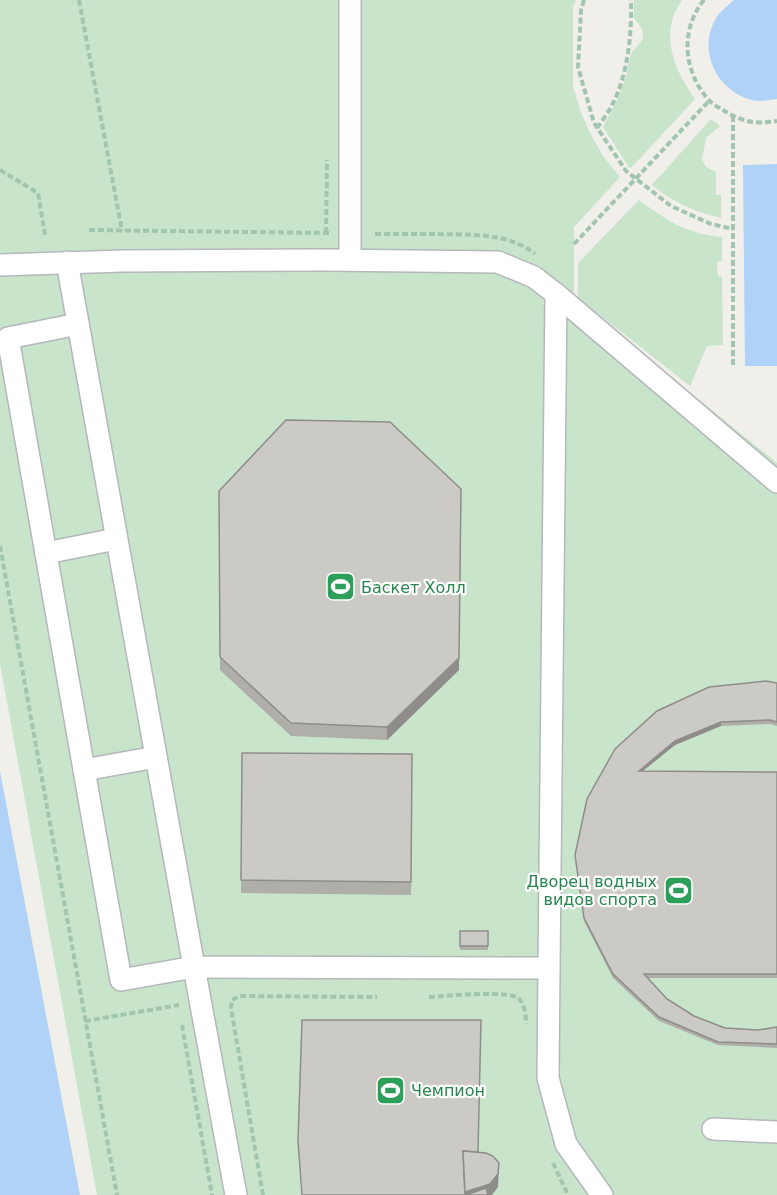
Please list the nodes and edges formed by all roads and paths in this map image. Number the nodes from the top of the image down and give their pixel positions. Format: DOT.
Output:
graph roads {
  1 [pos="79,0"];
  2 [pos="350,0"];
  3 [pos="584,0"];
  4 [pos="631,0"];
  5 [pos="704,0"];
  6 [pos="709,101"];
  7 [pos="733,116"];
  8 [pos="777,121"];
  9 [pos="597,128"];
  10 [pos="327,160"];
  11 [pos="0,170"];
  12 [pos="636,179"];
  13 [pos="733,229"];
  14 [pos="89,230"];
  15 [pos="122,231"];
  16 [pos="326,233"];
  17 [pos="333,233"];
  18 [pos="45,236"];
  19 [pos="574,244"];
  20 [pos="350,260"];
  21 [pos="67,262"];
  22 [pos="0,265"];
  23 [pos="556,294"];
  24 [pos="78,324"];
  25 [pos="734,367"];
  26 [pos="777,482"];
  27 [pos="116,539"];
  28 [pos="0,546"];
  29 [pos="46,553"];
  30 [pos="156,757"];
  31 [pos="84,770"];
  32 [pos="194,967"];
  33 [pos="549,968"];
  34 [pos="377,997"];
  35 [pos="429,997"];
  36 [pos="179,1005"];
  37 [pos="85,1021"];
  38 [pos="527,1030"];
  39 [pos="713,1129"];
  40 [pos="777,1132"];
  41 [pos="549,1154"];
  42 [pos="117,1195"];
  43 [pos="236,1195"];
  44 [pos="263,1195"];
  45 [pos="568,1195"];
  46 [pos="602,1195"];
  1 -- 15 [label="path"];
  2 -- 20 [label="lane"];
  3 -- 9 [label="path"];
  4 -- 9 [label="path"];
  5 -- 6 [label="path"];
  6 -- 7 [label="path"];
  6 -- 12 [label="path"];
  7 -- 8 [label="path"];
  7 -- 13 [label="path"];
  9 -- 12 [label="path"];
  10 -- 16 [label="path"];
  11 -- 18 [label="path"];
  12 -- 13 [label="path"];
  12 -- 19 [label="path"];
  13 -- 25 [label="path"];
  14 -- 15 [label="path"];
  15 -- 16 [label="path"];
  16 -- 17 [label="path"];
  20 -- 21 [label="lane"];
  20 -- 23 [label="lane"];
  21 -- 22 [label="lane"];
  21 -- 24 [label="lane"];
  23 -- 26 [label="lane"];
  23 -- 33 [label="lane"];
  24 -- 27 [label="lane"];
  24 -- 29 [label="lane"];
  27 -- 29 [label="lane"];
  27 -- 30 [label="lane"];
  28 -- 37 [label="path"];
  29 -- 31 [label="lane"];
  30 -- 31 [label="lane"];
  30 -- 32 [label="lane"];
  31 -- 32 [label="lane"];
  32 -- 33 [label="lane"];
  32 -- 43 [label="lane"];
  33 -- 46 [label="lane"];
  34 -- 44 [label="path"];
  35 -- 38 [label="path"];
  36 -- 37 [label="path"];
  37 -- 42 [label="path"];
  39 -- 40 [label="lane"];
  41 -- 45 [label="path"];
}
